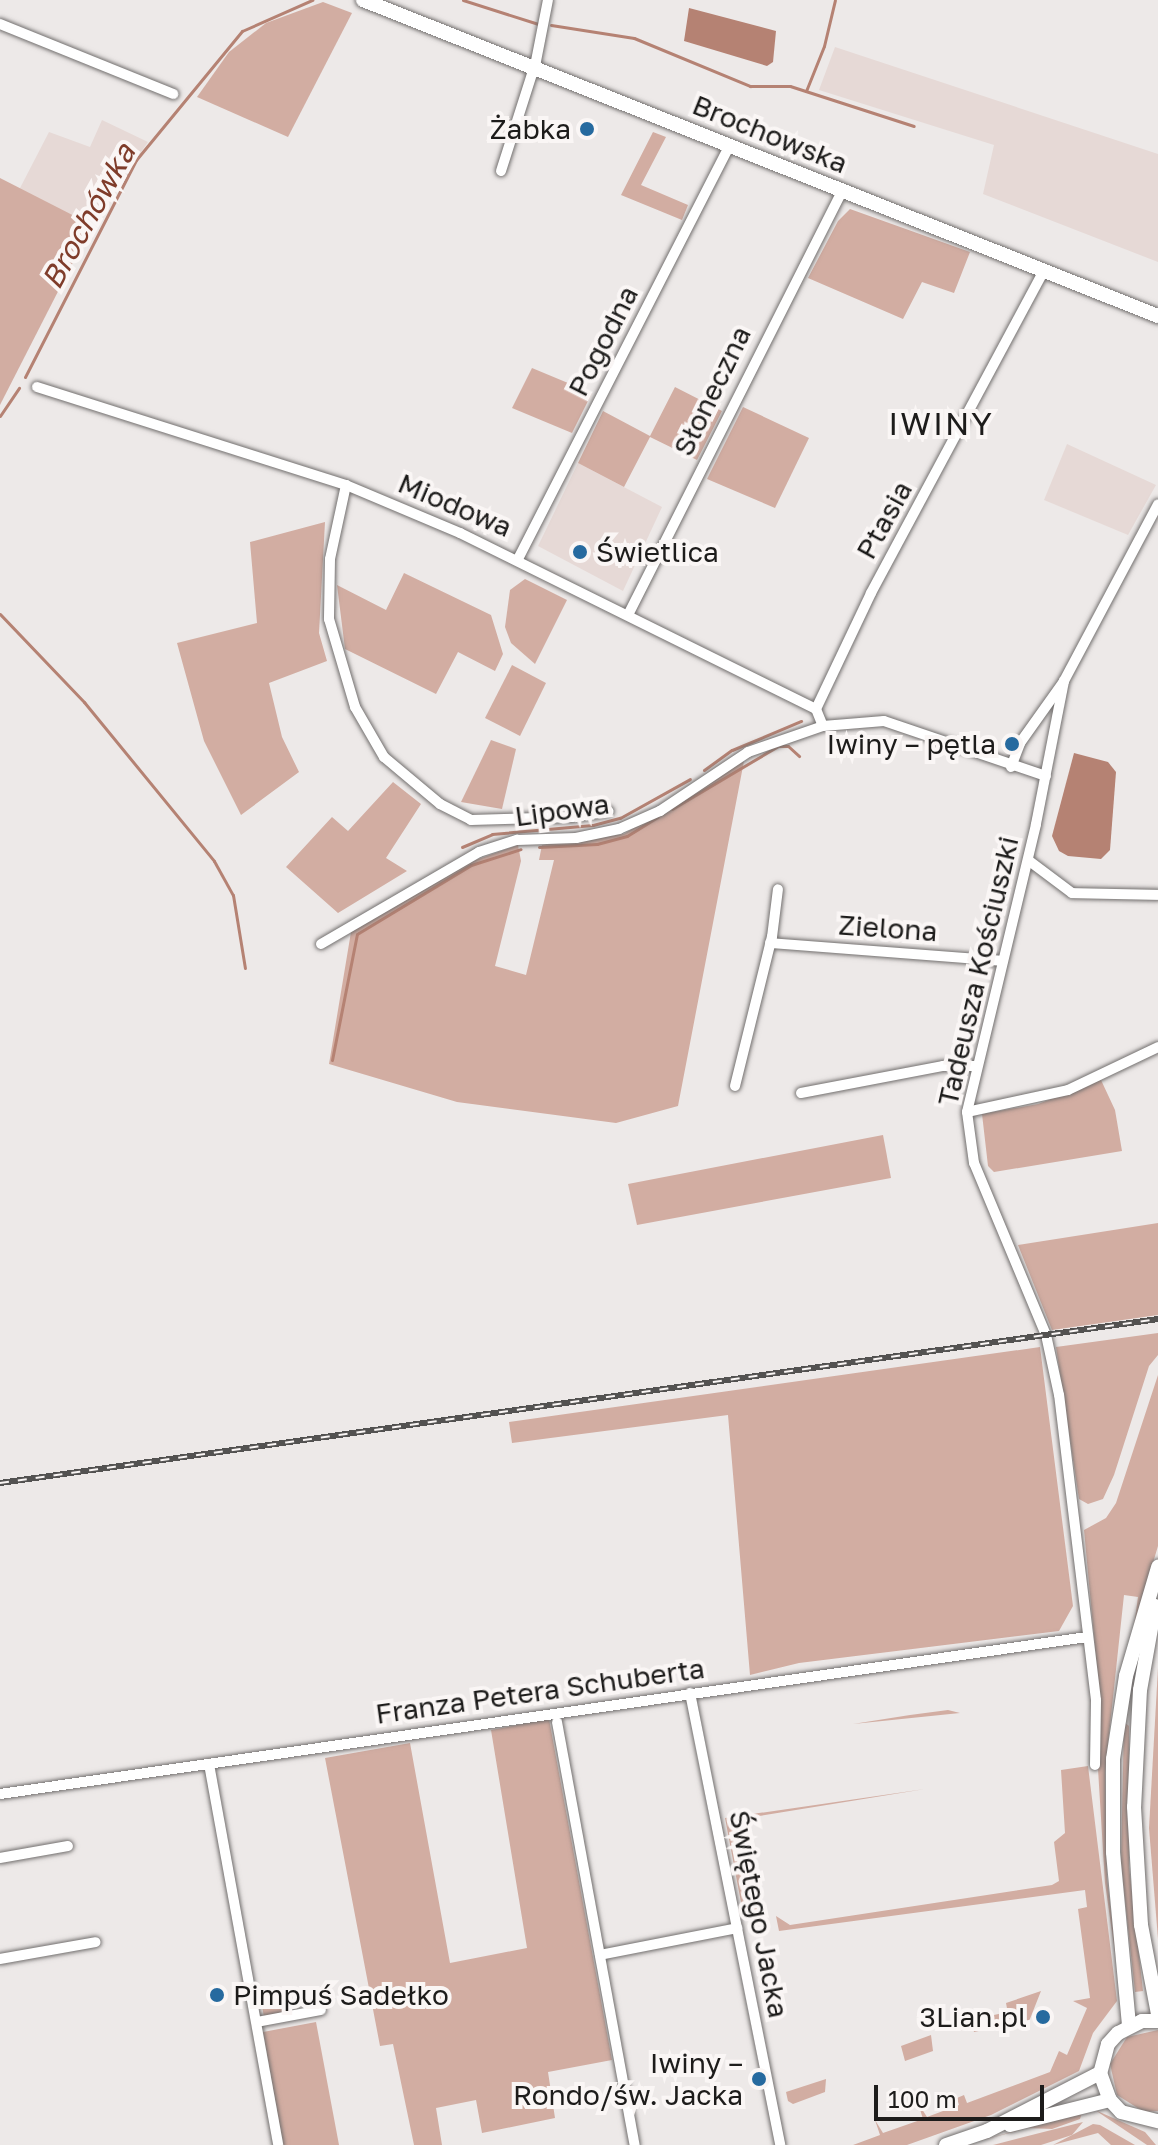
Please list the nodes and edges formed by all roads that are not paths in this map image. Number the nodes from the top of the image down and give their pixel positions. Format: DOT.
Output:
graph roads {
  1 [pos="363,0"];
  2 [pos="548,0"];
  3 [pos="0,24"];
  4 [pos="534,67"];
  5 [pos="173,94"];
  6 [pos="730,145"];
  7 [pos="501,171"];
  8 [pos="842,191"];
  9 [pos="1044,271"];
  10 [pos="1158,316"];
  11 [pos="37,387"];
  12 [pos="346,485"];
  13 [pos="1158,504"];
  14 [pos="518,559"];
  15 [pos="628,615"];
  16 [pos="1064,681"];
  17 [pos="816,709"];
  18 [pos="823,726"];
  19 [pos="1011,767"];
  20 [pos="1046,776"];
  21 [pos="609,811"];
  22 [pos="1028,860"];
  23 [pos="778,889"];
  24 [pos="1158,895"];
  25 [pos="770,943"];
  26 [pos="321,944"];
  27 [pos="1002,961"];
  28 [pos="1158,1047"];
  29 [pos="975,1066"];
  30 [pos="735,1086"];
  31 [pos="801,1093"];
  32 [pos="967,1112"];
  33 [pos="1158,1567"];
  34 [pos="1158,1590"];
  35 [pos="1087,1637"];
  36 [pos="690,1693"];
  37 [pos="557,1722"];
  38 [pos="209,1764"];
  39 [pos="1095,1765"];
  40 [pos="0,1794"];
  41 [pos="68,1846"];
  42 [pos="0,1858"];
  43 [pos="737,1928"];
  44 [pos="96,1942"];
  45 [pos="600,1955"];
  46 [pos="0,1959"];
  47 [pos="321,2010"];
  48 [pos="1158,2014"];
  49 [pos="1158,2021"];
  50 [pos="257,2022"];
  51 [pos="1129,2025"];
  52 [pos="1100,2073"];
  53 [pos="1110,2100"];
  54 [pos="1155,2125"];
  55 [pos="987,2131"];
  56 [pos="278,2145"];
  57 [pos="635,2145"];
  58 [pos="780,2145"];
  59 [pos="946,2145"];
  1 -- 4 [label="main road, Brochowska"];
  2 -- 4 [label="street"];
  3 -- 5 [label="street"];
  4 -- 6 [label="main road, Brochowska"];
  4 -- 7 [label="street"];
  6 -- 8 [label="main road, Brochowska"];
  6 -- 14 [label="street, Pogodna"];
  8 -- 9 [label="main road, Brochowska"];
  8 -- 15 [label="street, Słoneczna"];
  9 -- 10 [label="main road, Brochowska"];
  9 -- 17 [label="street, Ptasia"];
  11 -- 12 [label="street, Miodowa"];
  12 -- 14 [label="street, Miodowa"];
  12 -- 21 [label="street"];
  13 -- 16 [label="street, Tadeusza Kościuszki"];
  14 -- 15 [label="street, Miodowa"];
  15 -- 17 [label="street, Miodowa"];
  16 -- 19 [label="street"];
  16 -- 20 [label="street, Tadeusza Kościuszki"];
  17 -- 18 [label="street"];
  18 -- 19 [label="street"];
  18 -- 26 [label="street, Lipowa"];
  19 -- 20 [label="street"];
  20 -- 22 [label="street, Tadeusza Kościuszki"];
  22 -- 24 [label="street"];
  22 -- 27 [label="street, Tadeusza Kościuszki"];
  23 -- 25 [label="street"];
  25 -- 27 [label="street, Zielona"];
  25 -- 30 [label="street"];
  27 -- 29 [label="street, Tadeusza Kościuszki"];
  28 -- 32 [label="street"];
  29 -- 31 [label="street"];
  29 -- 32 [label="street, Tadeusza Kościuszki"];
  32 -- 35 [label="street, Tadeusza Kościuszki"];
  33 -- 51 [label="main road"];
  34 -- 48 [label="main road"];
  35 -- 36 [label="street, Franza Petera Schuberta"];
  35 -- 39 [label="street, Tadeusza Kościuszki"];
  36 -- 38 [label="street, Franza Petera Schuberta"];
  36 -- 43 [label="street, Świętego Jacka"];
  37 -- 45 [label="street"];
  38 -- 40 [label="street, Franza Petera Schuberta"];
  38 -- 50 [label="street"];
  41 -- 42 [label="street"];
  43 -- 45 [label="street"];
  43 -- 58 [label="street, Świętego Jacka"];
  44 -- 46 [label="street"];
  45 -- 57 [label="street"];
  47 -- 50 [label="street"];
  49 -- 51 [label="main road"];
  50 -- 56 [label="street"];
  51 -- 52 [label="main road"];
  52 -- 53 [label="main road"];
  52 -- 55 [label="main road"];
  53 -- 54 [label="main road"];
  53 -- 55 [label="main road"];
  55 -- 59 [label="main road"];
}
